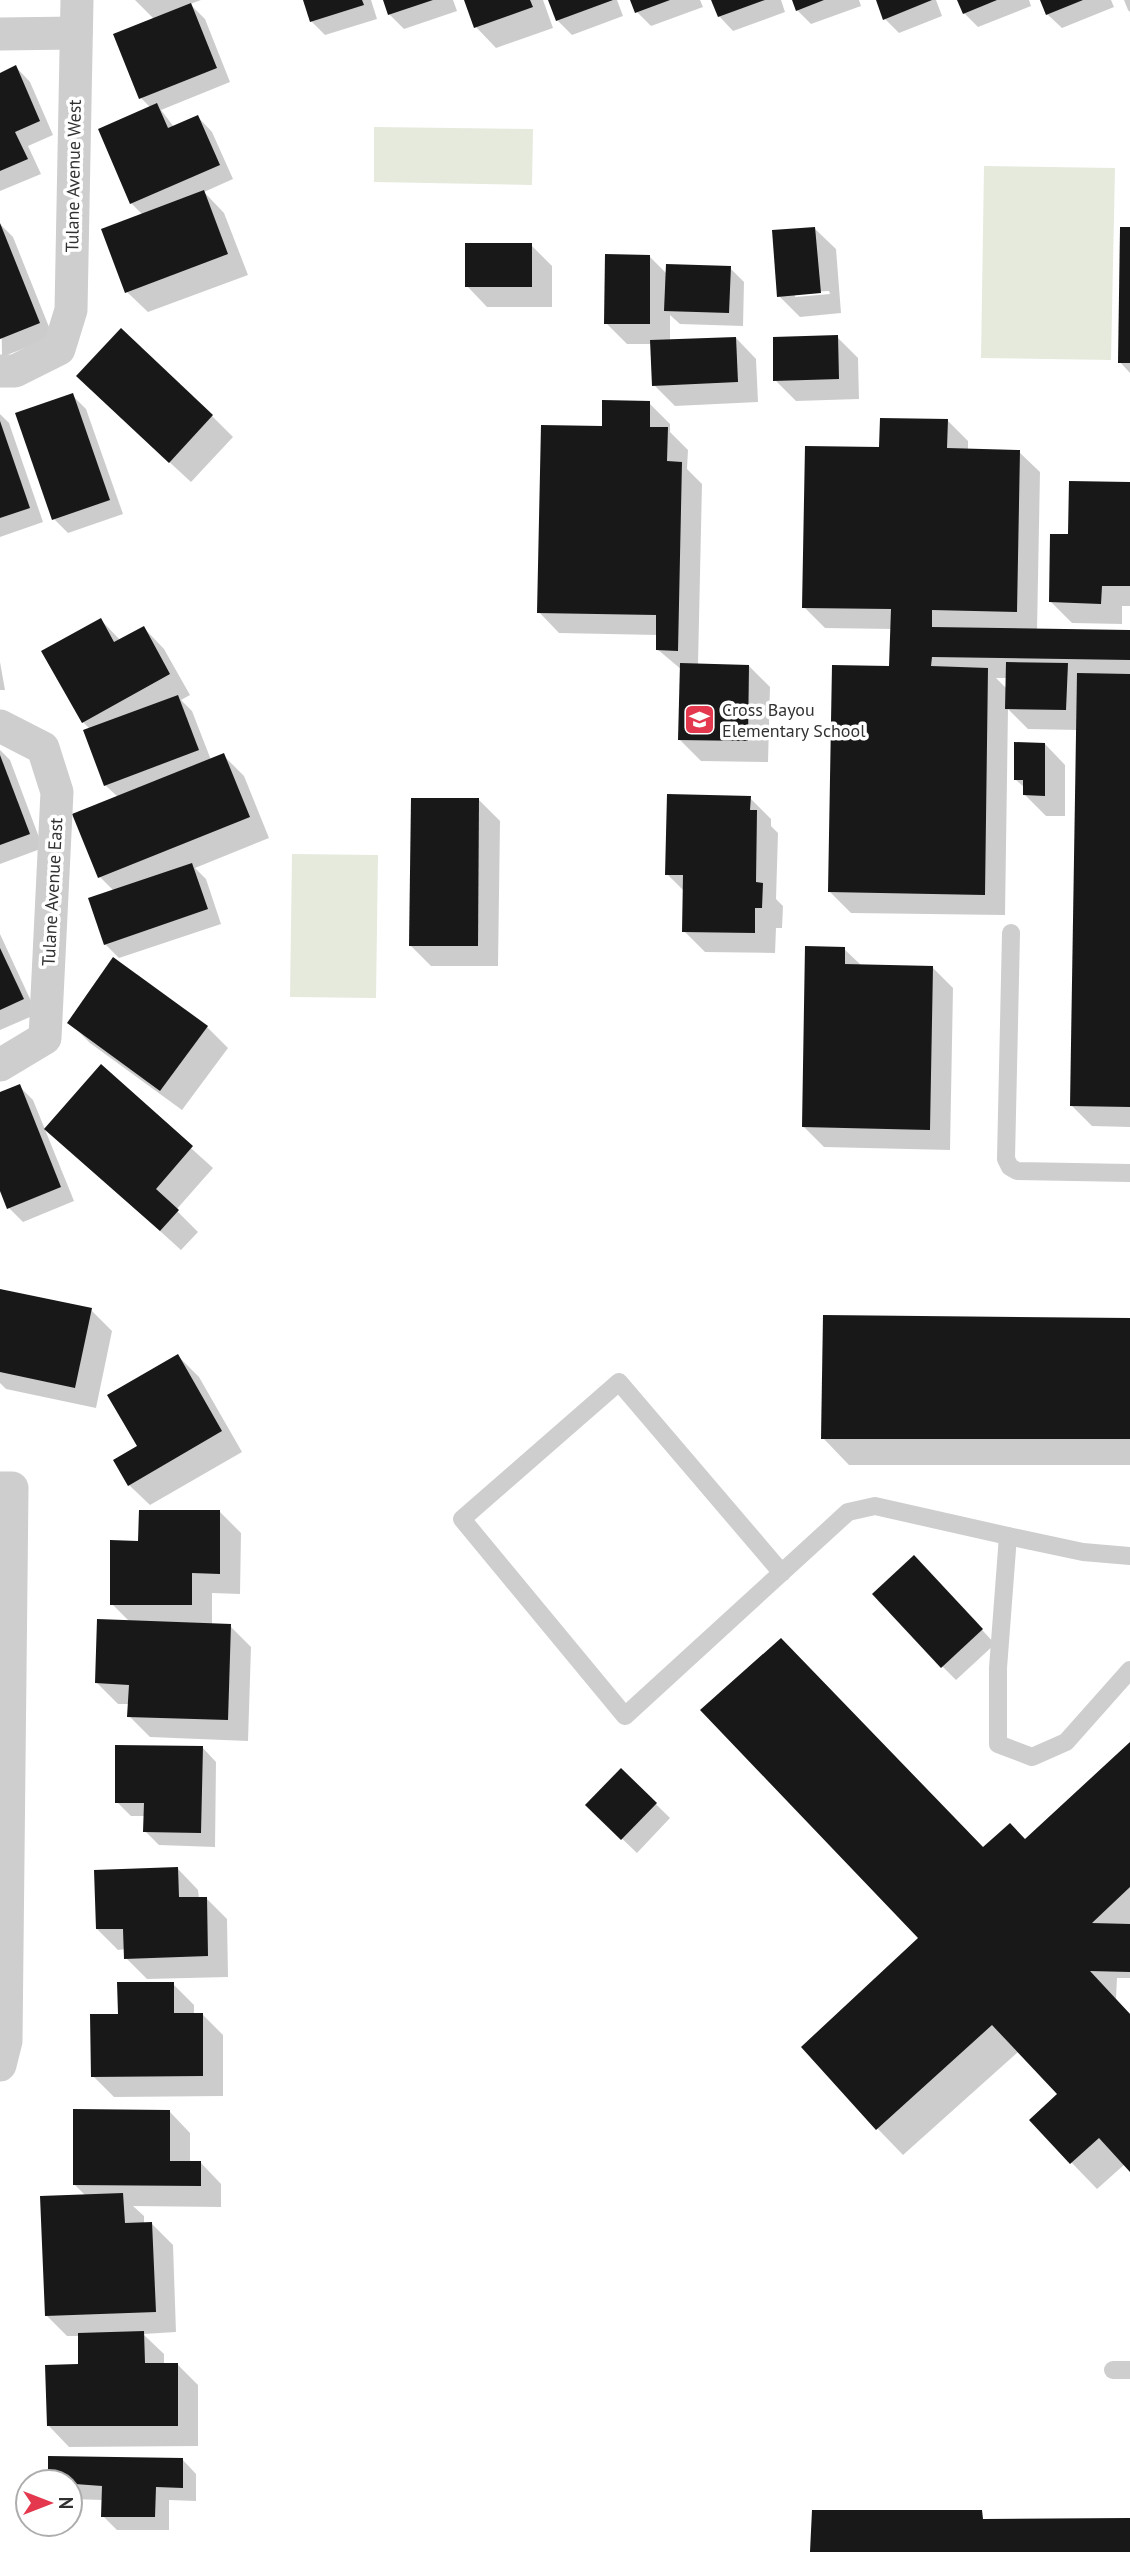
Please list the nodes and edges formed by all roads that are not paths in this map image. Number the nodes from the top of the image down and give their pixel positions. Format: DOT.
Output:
graph roads {
  1 [pos="77,0"];
  2 [pos="76,33"];
  3 [pos="0,34"];
  4 [pos="0,372"];
  5 [pos="0,726"];
  6 [pos="1011,933"];
  7 [pos="0,1065"];
  8 [pos="1130,1173"];
  9 [pos="6,1488"];
  10 [pos="1008,1536"];
  11 [pos="1130,1556"];
  12 [pos="782,1573"];
  13 [pos="1130,1670"];
  14 [pos="0,2065"];
  1 -- 2 [label="street, Tulane Avenue West"];
  2 -- 3 [label="street"];
  2 -- 4 [label="street, Tulane Avenue West"];
  5 -- 7 [label="street, Tulane Avenue East"];
  6 -- 8 [label="lane"];
  9 -- 14 [label="street"];
  10 -- 11 [label="lane"];
  10 -- 12 [label="lane"];
  10 -- 13 [label="lane"];
  12 -- 12 [label="lane"];
}
